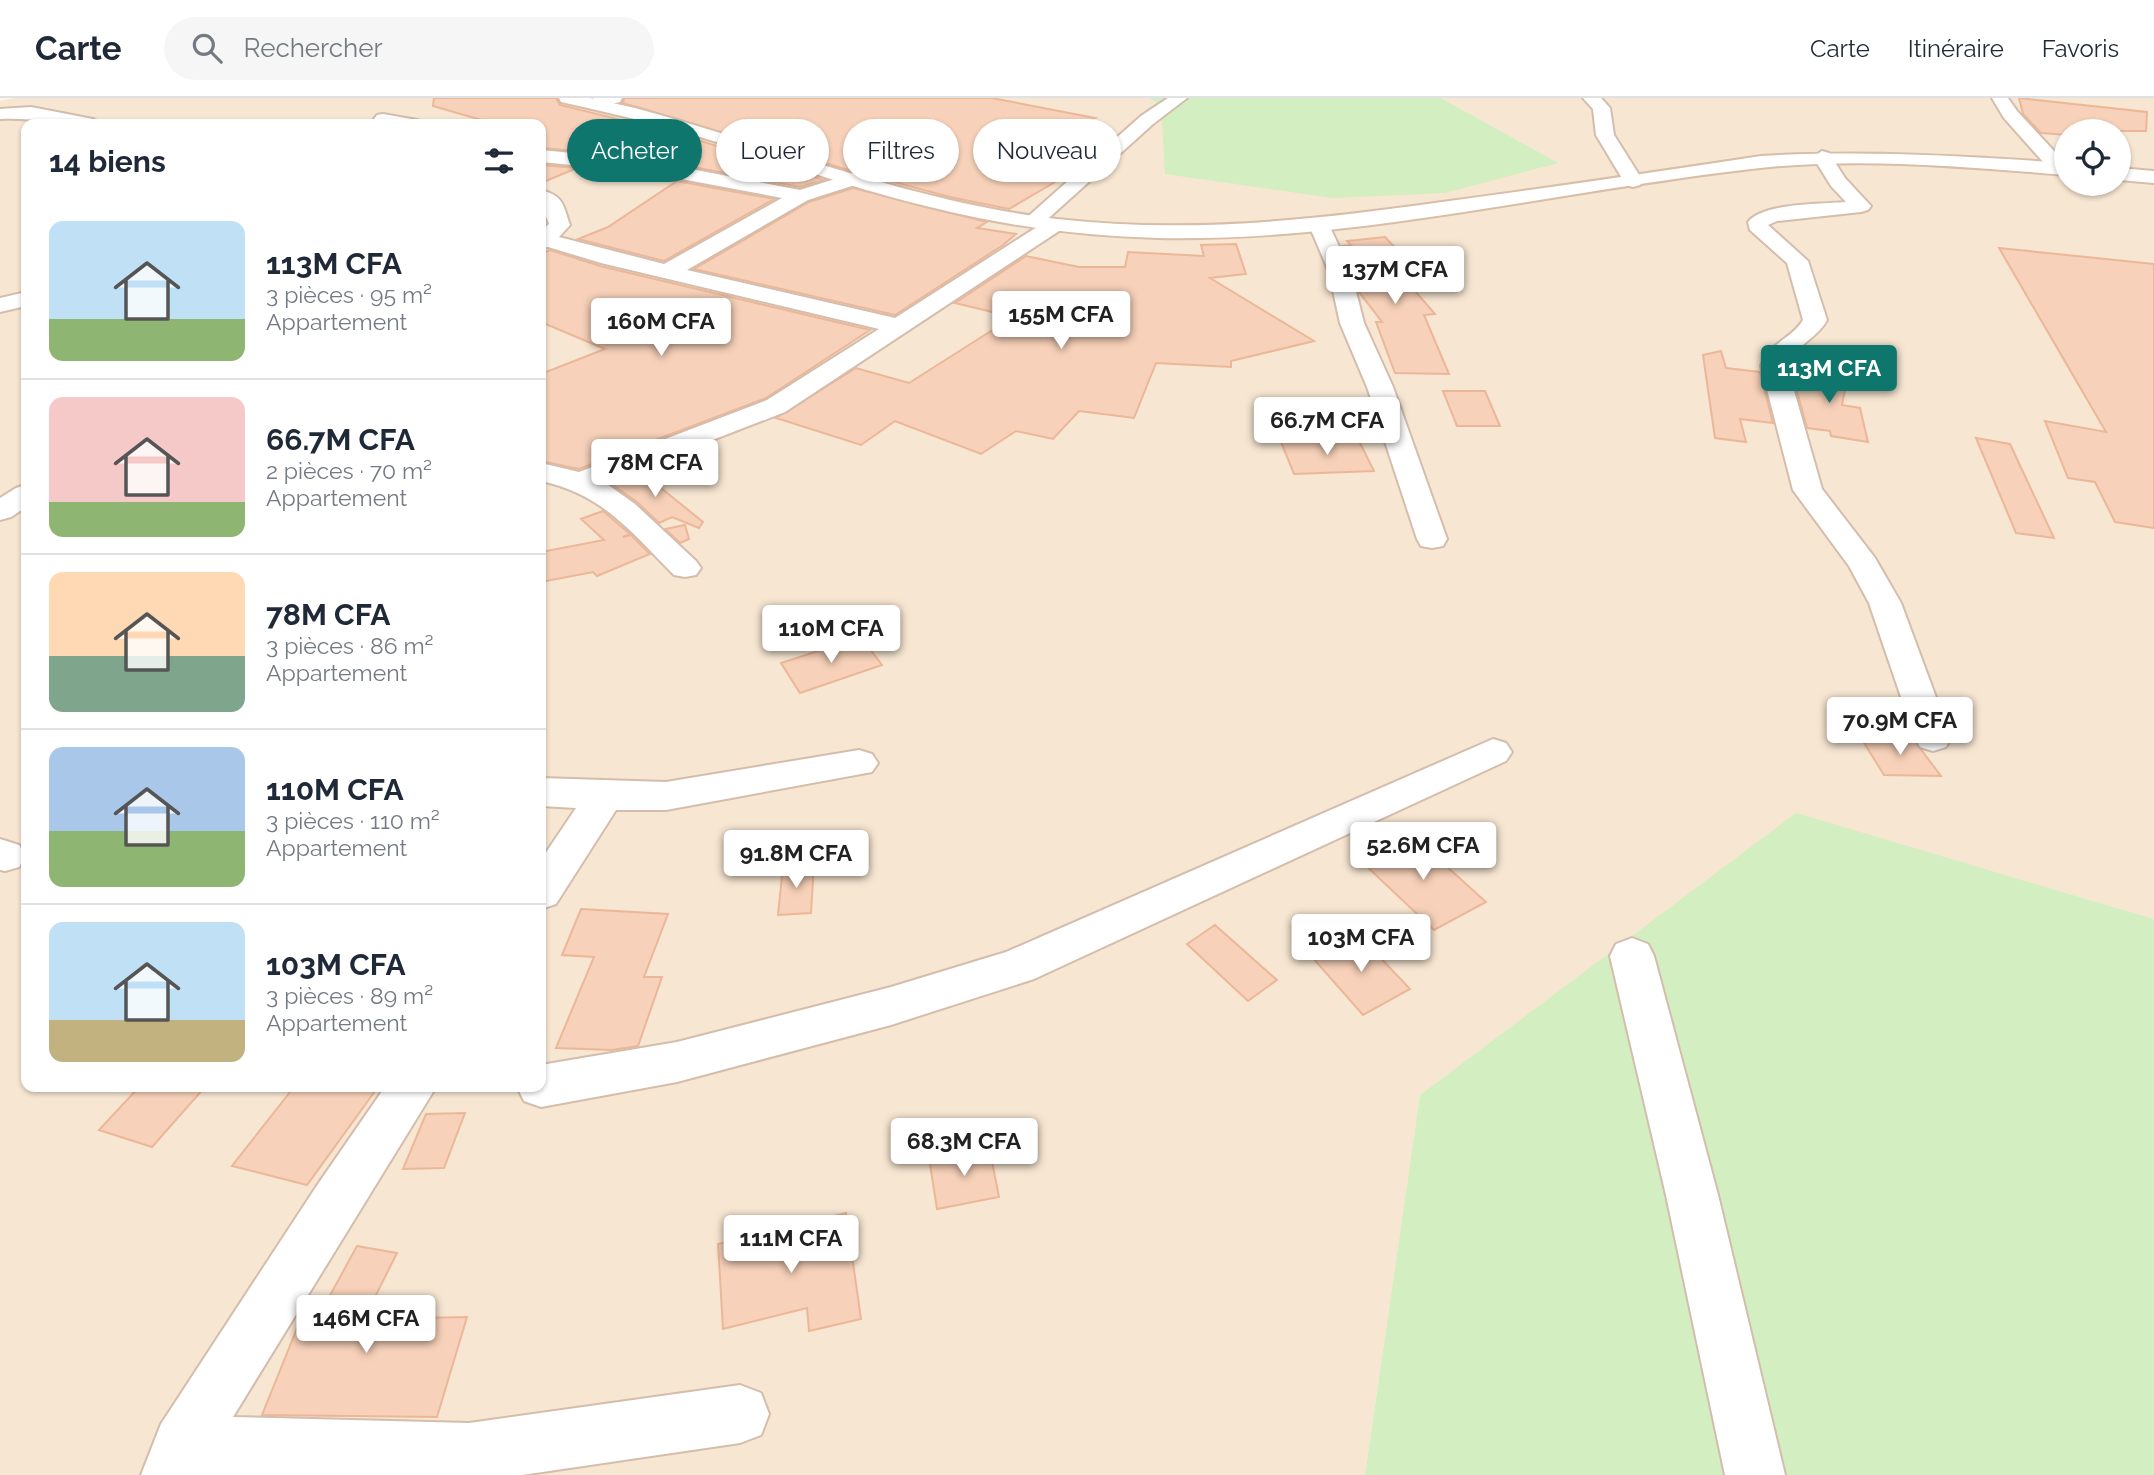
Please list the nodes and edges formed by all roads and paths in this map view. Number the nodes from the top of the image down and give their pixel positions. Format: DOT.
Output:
graph roads {
  1 [pos="566,98"];
  2 [pos="1179,98"];
  3 [pos="1591,98"];
  4 [pos="2000,98"];
  5 [pos="605,101"];
  6 [pos="0,114"];
  7 [pos="68,119"];
  8 [pos="546,156"];
  9 [pos="1822,157"];
  10 [pos="2054,159"];
  11 [pos="2054,168"];
  12 [pos="843,175"];
  13 [pos="2131,175"];
  14 [pos="2154,177"];
  15 [pos="1633,181"];
  16 [pos="846,182"];
  17 [pos="866,182"];
  18 [pos="801,197"];
  19 [pos="546,198"];
  20 [pos="1044,223"];
  21 [pos="1319,225"];
  22 [pos="546,237"];
  23 [pos="546,241"];
  24 [pos="667,272"];
  25 [pos="21,300"];
  26 [pos="0,305"];
  27 [pos="898,326"];
  28 [pos="546,473"];
  29 [pos="581,481"];
  30 [pos="21,497"];
  31 [pos="0,511"];
  32 [pos="1432,540"];
  33 [pos="685,568"];
  34 [pos="1933,738"];
  35 [pos="1493,752"];
  36 [pos="859,763"];
  37 [pos="546,792"];
  38 [pos="605,796"];
  39 [pos="546,885"];
  40 [pos="1632,956"];
  41 [pos="546,1085"];
  42 [pos="409,1092"];
  43 [pos="740,1414"];
  44 [pos="177,1460"];
  45 [pos="1755,1475"];
  1 -- 5 [label="street"];
  2 -- 20 [label="street"];
  3 -- 15 [label="street"];
  4 -- 10 [label="street"];
  5 -- 12 [label="street"];
  6 -- 7 [label="street"];
  8 -- 18 [label="street"];
  9 -- 11 [label="street"];
  9 -- 15 [label="street"];
  9 -- 34 [label="street"];
  13 -- 14 [label="street"];
  15 -- 21 [label="street"];
  16 -- 18 [label="street"];
  17 -- 20 [label="street"];
  18 -- 24 [label="street"];
  19 -- 22 [label="street"];
  20 -- 21 [label="street"];
  20 -- 27 [label="street"];
  21 -- 32 [label="street"];
  23 -- 24 [label="street"];
  24 -- 27 [label="street"];
  25 -- 26 [label="street"];
  27 -- 29 [label="street"];
  28 -- 29 [label="street"];
  29 -- 33 [label="street"];
  30 -- 31 [label="street"];
  35 -- 41 [label="street"];
  36 -- 38 [label="street"];
  37 -- 38 [label="street"];
  38 -- 39 [label="street"];
  40 -- 45 [label="street"];
  42 -- 44 [label="street"];
  43 -- 44 [label="street"];
}
